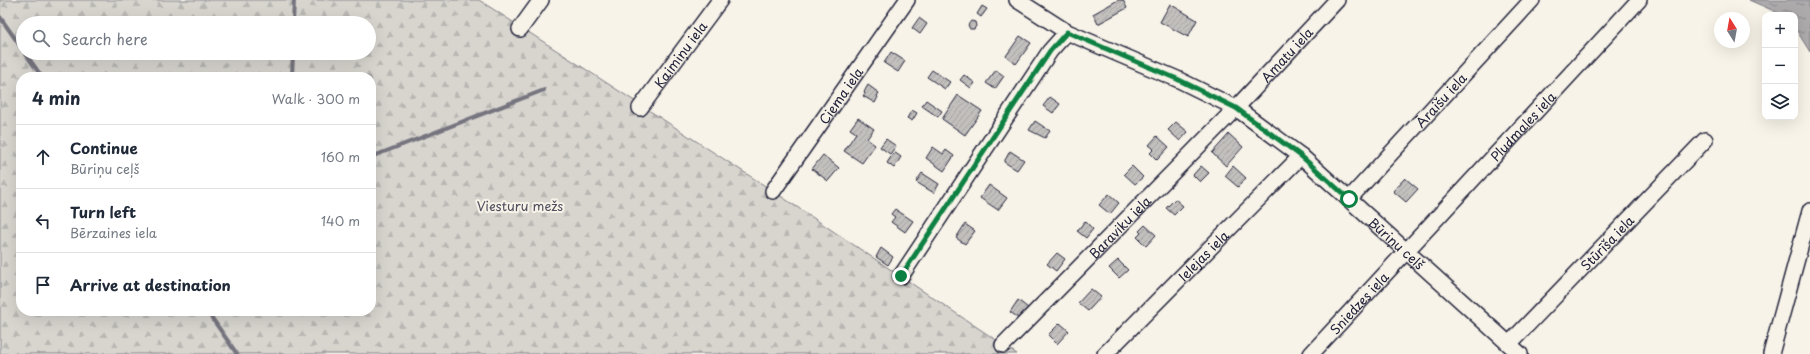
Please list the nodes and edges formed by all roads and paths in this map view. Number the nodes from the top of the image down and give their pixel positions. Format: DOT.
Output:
graph roads {
  1 [pos="541,0"];
  2 [pos="720,0"];
  3 [pos="907,0"];
  4 [pos="1017,0"];
  5 [pos="1337,0"];
  6 [pos="1532,0"];
  7 [pos="1639,0"];
  8 [pos="520,29"];
  9 [pos="1067,32"];
  10 [pos="640,108"];
  11 [pos="1236,108"];
  12 [pos="1705,140"];
  13 [pos="1301,156"];
  14 [pos="772,191"];
  15 [pos="1349,199"];
  16 [pos="1810,211"];
  17 [pos="1407,251"];
  18 [pos="901,276"];
  19 [pos="1003,345"];
  20 [pos="1514,349"];
  21 [pos="1105,354"];
  22 [pos="1311,354"];
  23 [pos="1771,354"];
  1 -- 8 [label="street"];
  2 -- 10 [label="street, Kaimiņu iela"];
  3 -- 14 [label="street, Ciema iela"];
  4 -- 9 [label="street, Būriņu ceļš"];
  5 -- 11 [label="street, Amatu iela"];
  6 -- 15 [label="street, Āraišu iela"];
  7 -- 17 [label="street, Pludmales iela"];
  9 -- 11 [label="street, Būriņu ceļš"];
  9 -- 18 [label="street"];
  11 -- 13 [label="street, Būriņu ceļš"];
  11 -- 19 [label="street, Baraviku iela"];
  12 -- 20 [label="street, Stūrīša iela"];
  13 -- 15 [label="street, Būriņu ceļš"];
  13 -- 21 [label="street, Ielejas iela"];
  15 -- 17 [label="street, Būriņu ceļš"];
  16 -- 23 [label="street"];
  17 -- 20 [label="street, Būriņu ceļš"];
  17 -- 22 [label="street, Sniedzes iela"];
}
